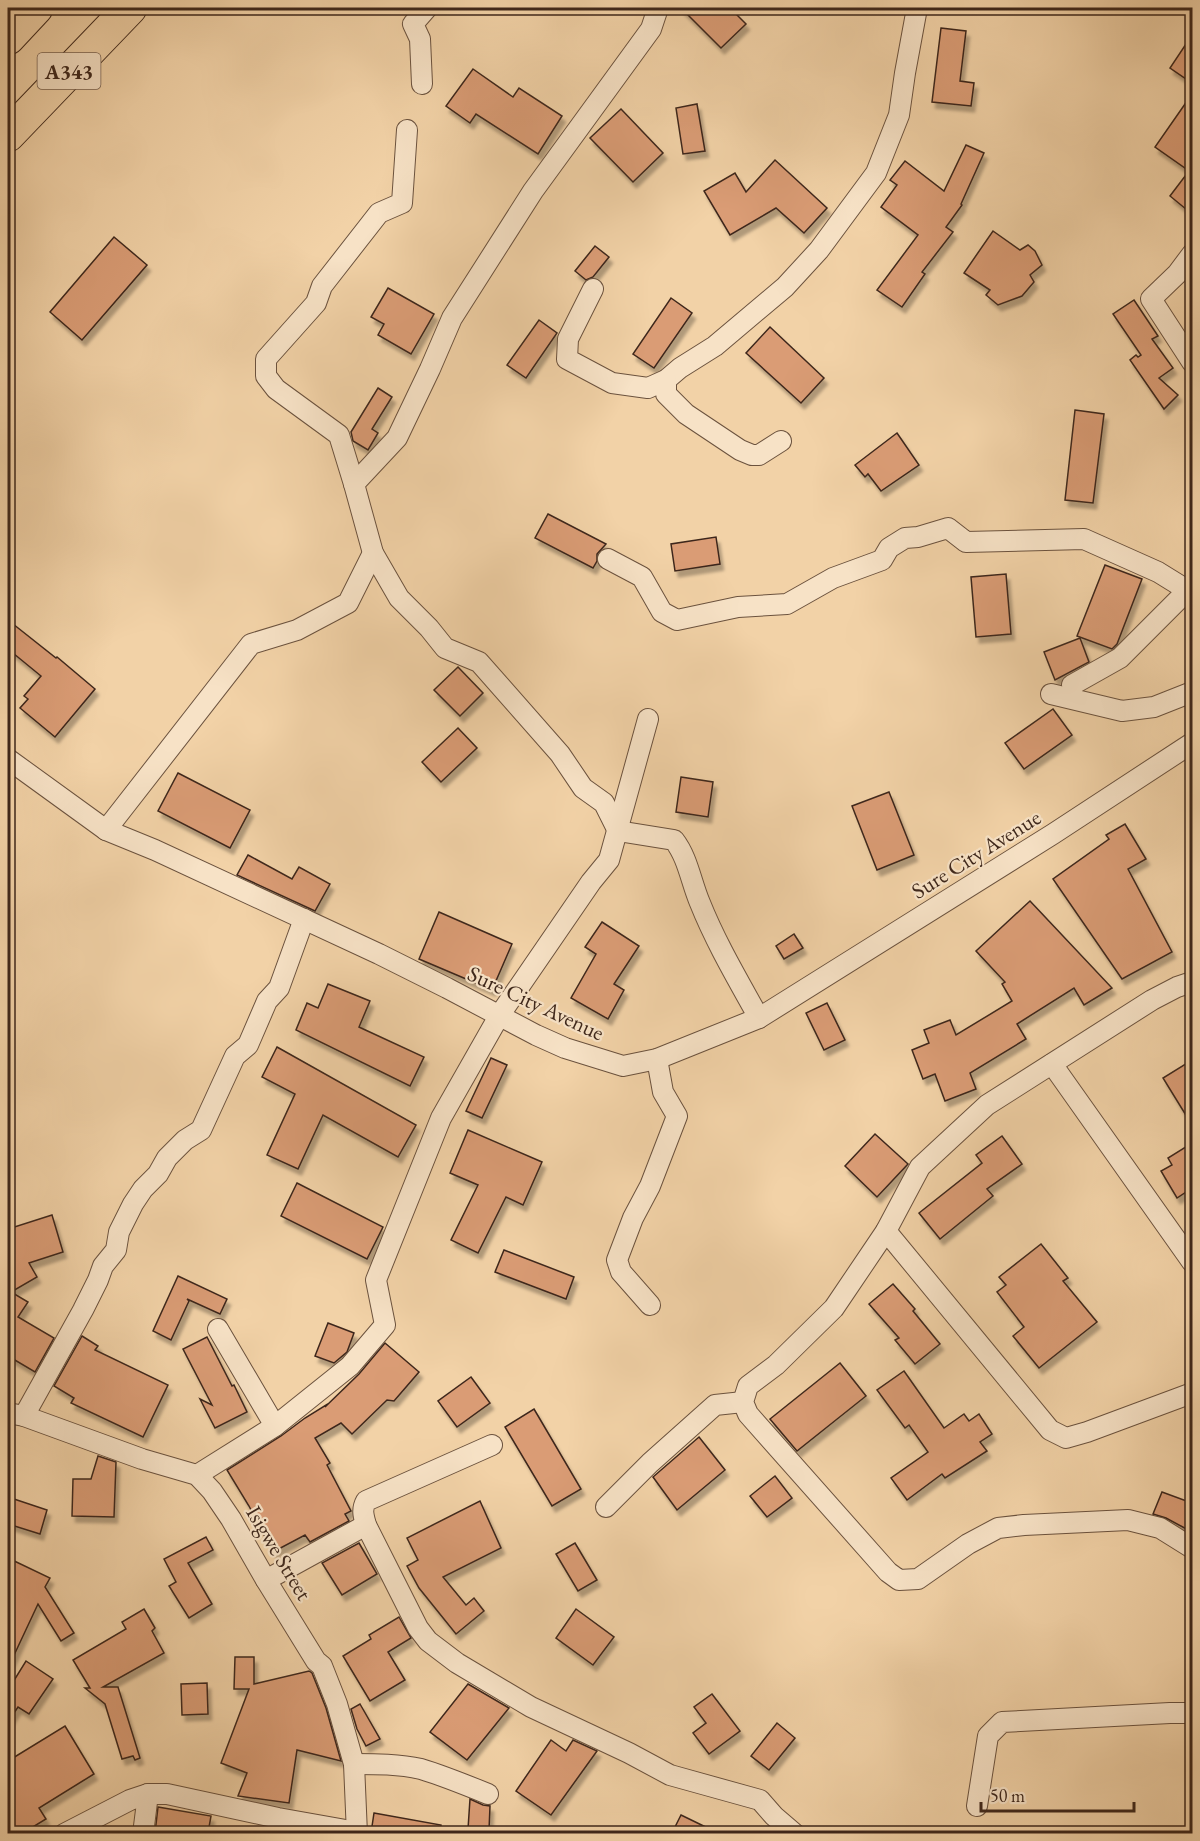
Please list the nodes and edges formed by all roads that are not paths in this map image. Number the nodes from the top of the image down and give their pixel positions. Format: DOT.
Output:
graph roads {
  1 [pos="24,8"];
  2 [pos="36,8"];
  3 [pos="130,8"];
  4 [pos="427,8"];
  5 [pos="658,8"];
  6 [pos="917,8"];
  7 [pos="8,38"];
  8 [pos="422,84"];
  9 [pos="407,130"];
  10 [pos="8,135"];
  11 [pos="1192,254"];
  12 [pos="593,290"];
  13 [pos="1192,362"];
  14 [pos="666,380"];
  15 [pos="781,441"];
  16 [pos="354,484"];
  17 [pos="373,553"];
  18 [pos="608,559"];
  19 [pos="1190,591"];
  20 [pos="1072,685"];
  21 [pos="1192,692"];
  22 [pos="1051,694"];
  23 [pos="648,719"];
  24 [pos="1192,743"];
  25 [pos="8,759"];
  26 [pos="106,830"];
  27 [pos="618,831"];
  28 [pos="304,920"];
  29 [pos="1192,982"];
  30 [pos="499,1016"];
  31 [pos="759,1018"];
  32 [pos="657,1059"];
  33 [pos="1052,1064"];
  34 [pos="886,1231"];
  35 [pos="1192,1262"];
  36 [pos="650,1305"];
  37 [pos="218,1329"];
  38 [pos="1192,1393"];
  39 [pos="743,1402"];
  40 [pos="16,1414"];
  41 [pos="275,1426"];
  42 [pos="492,1444"];
  43 [pos="197,1475"];
  44 [pos="606,1507"];
  45 [pos="366,1525"];
  46 [pos="1192,1548"];
  47 [pos="266,1580"];
  48 [pos="1192,1713"];
  49 [pos="354,1764"];
  50 [pos="148,1794"];
  51 [pos="488,1794"];
  52 [pos="977,1806"];
  53 [pos="64,1833"];
  54 [pos="142,1833"];
  55 [pos="357,1833"];
  56 [pos="795,1833"];
  1 -- 7 [label="highway"];
  2 -- 7 [label="highway, A343"];
  3 -- 10 [label="highway, A343"];
  4 -- 8 [label="street"];
  5 -- 16 [label="street"];
  6 -- 14 [label="street"];
  9 -- 16 [label="street"];
  11 -- 13 [label="street"];
  12 -- 14 [label="street"];
  14 -- 15 [label="street"];
  16 -- 17 [label="street"];
  17 -- 26 [label="street"];
  17 -- 27 [label="street"];
  18 -- 19 [label="street"];
  19 -- 20 [label="street"];
  21 -- 22 [label="street"];
  23 -- 27 [label="street"];
  24 -- 31 [label="street, Sure City Avenue"];
  25 -- 26 [label="street, Sure City Avenue"];
  26 -- 28 [label="street, Sure City Avenue"];
  27 -- 30 [label="street"];
  27 -- 31 [label="street"];
  28 -- 30 [label="street, Sure City Avenue"];
  28 -- 40 [label="street"];
  29 -- 33 [label="street"];
  30 -- 32 [label="street, Sure City Avenue"];
  30 -- 41 [label="street"];
  31 -- 32 [label="street, Sure City Avenue"];
  32 -- 36 [label="street"];
  33 -- 34 [label="street"];
  33 -- 35 [label="street"];
  34 -- 38 [label="street"];
  34 -- 39 [label="street"];
  37 -- 41 [label="street"];
  39 -- 44 [label="street"];
  39 -- 46 [label="street"];
  40 -- 43 [label="street"];
  41 -- 43 [label="street"];
  42 -- 45 [label="street"];
  43 -- 47 [label="street, Isigwe Street"];
  45 -- 47 [label="street"];
  45 -- 56 [label="street"];
  47 -- 49 [label="street, Isigwe Street"];
  48 -- 52 [label="street"];
  49 -- 51 [label="street"];
  49 -- 55 [label="street, Isigwe Street"];
  50 -- 53 [label="street"];
  50 -- 54 [label="street"];
  50 -- 55 [label="street"];
}
